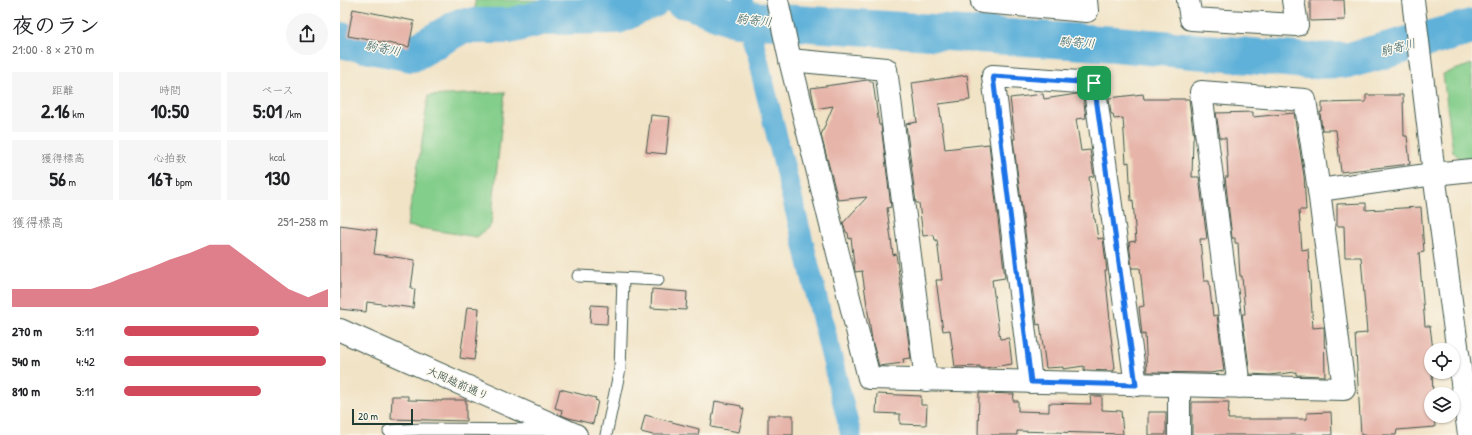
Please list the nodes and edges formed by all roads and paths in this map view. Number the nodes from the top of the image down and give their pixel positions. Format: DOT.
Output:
graph roads {
  1 [pos="982,0"];
  2 [pos="1086,0"];
  3 [pos="1188,0"];
  4 [pos="1293,0"];
  5 [pos="1413,0"];
  6 [pos="777,3"];
  7 [pos="788,52"];
  8 [pos="1472,170"];
  9 [pos="1434,174"];
  10 [pos="1318,190"];
  11 [pos="578,276"];
  12 [pos="623,279"];
  13 [pos="658,280"];
  14 [pos="340,330"];
  15 [pos="926,380"];
  16 [pos="1031,382"];
  17 [pos="1136,385"];
  18 [pos="1179,386"];
  19 [pos="1239,388"];
  20 [pos="389,431"];
  21 [pos="570,432"];
  22 [pos="606,435"];
  23 [pos="1179,435"];
  24 [pos="1469,435"];
  1 -- 2 [label="street"];
  3 -- 4 [label="street"];
  5 -- 9 [label="street"];
  6 -- 7 [label="street"];
  7 -- 15 [label="street"];
  7 -- 15 [label="street"];
  8 -- 9 [label="street"];
  9 -- 10 [label="street"];
  9 -- 24 [label="street"];
  10 -- 19 [label="street"];
  10 -- 19 [label="street"];
  11 -- 12 [label="lane"];
  12 -- 13 [label="lane"];
  12 -- 22 [label="lane"];
  14 -- 21 [label="street, 大岡越前通り"];
  15 -- 16 [label="street"];
  16 -- 17 [label="street"];
  16 -- 17 [label="street"];
  17 -- 18 [label="street"];
  18 -- 19 [label="street"];
  18 -- 23 [label="street"];
  20 -- 21 [label="lane"];
}
